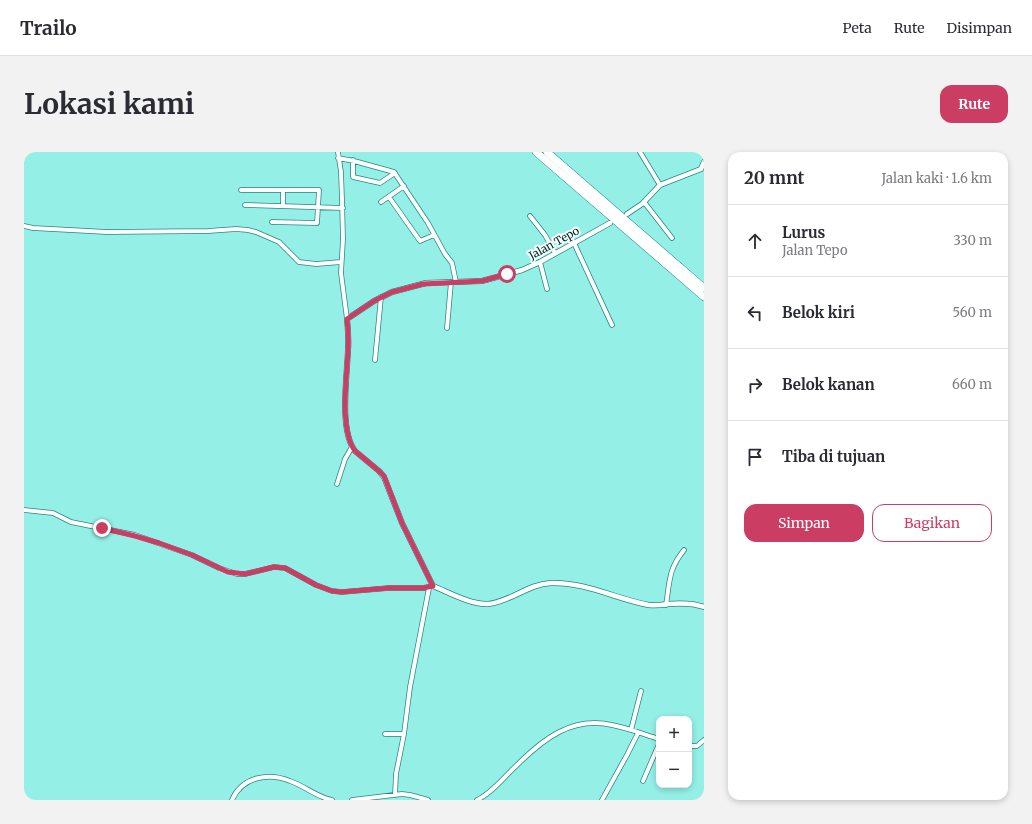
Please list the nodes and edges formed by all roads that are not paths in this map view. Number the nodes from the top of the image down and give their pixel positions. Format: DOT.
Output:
graph roads {
  1 [pos="338,152"];
  2 [pos="536,152"];
  3 [pos="547,152"];
  4 [pos="640,152"];
  5 [pos="338,158"];
  6 [pos="353,160"];
  7 [pos="704,162"];
  8 [pos="395,173"];
  9 [pos="660,185"];
  10 [pos="404,186"];
  11 [pos="241,190"];
  12 [pos="283,190"];
  13 [pos="389,197"];
  14 [pos="381,202"];
  15 [pos="644,202"];
  16 [pos="245,205"];
  17 [pos="283,206"];
  18 [pos="319,207"];
  19 [pos="342,208"];
  20 [pos="626,214"];
  21 [pos="530,216"];
  22 [pos="272,222"];
  23 [pos="610,223"];
  24 [pos="24,226"];
  25 [pos="434,235"];
  26 [pos="672,238"];
  27 [pos="574,243"];
  28 [pos="555,253"];
  29 [pos="540,262"];
  30 [pos="341,263"];
  31 [pos="453,282"];
  32 [pos="704,288"];
  33 [pos="546,289"];
  34 [pos="381,297"];
  35 [pos="704,297"];
  36 [pos="347,319"];
  37 [pos="612,326"];
  38 [pos="447,328"];
  39 [pos="375,360"];
  40 [pos="352,447"];
  41 [pos="337,484"];
  42 [pos="24,510"];
  43 [pos="684,550"];
  44 [pos="431,587"];
  45 [pos="666,605"];
  46 [pos="704,607"];
  47 [pos="641,691"];
  48 [pos="631,730"];
  49 [pos="638,733"];
  50 [pos="385,734"];
  51 [pos="404,734"];
  52 [pos="656,738"];
  53 [pos="704,740"];
  54 [pos="692,746"];
  55 [pos="656,751"];
  56 [pos="643,781"];
  57 [pos="395,795"];
  58 [pos="232,800"];
  59 [pos="332,800"];
  60 [pos="352,800"];
  61 [pos="428,800"];
  62 [pos="477,800"];
  63 [pos="602,800"];
  1 -- 5 [label="street"];
  2 -- 35 [label="highway"];
  3 -- 32 [label="highway"];
  4 -- 9 [label="street"];
  5 -- 6 [label="street"];
  5 -- 19 [label="street"];
  6 -- 8 [label="street"];
  6 -- 8 [label="street"];
  7 -- 9 [label="street"];
  8 -- 10 [label="street"];
  9 -- 15 [label="street"];
  10 -- 13 [label="street"];
  10 -- 25 [label="street"];
  11 -- 12 [label="street"];
  12 -- 17 [label="street"];
  12 -- 18 [label="street"];
  13 -- 14 [label="street"];
  13 -- 25 [label="street"];
  15 -- 20 [label="street"];
  15 -- 26 [label="street"];
  16 -- 17 [label="street"];
  17 -- 18 [label="street"];
  18 -- 19 [label="street"];
  18 -- 22 [label="street"];
  19 -- 30 [label="street"];
  21 -- 28 [label="street"];
  23 -- 27 [label="street, Jalan Tepo"];
  24 -- 30 [label="street"];
  25 -- 31 [label="street"];
  27 -- 28 [label="street, Jalan Tepo"];
  27 -- 37 [label="street"];
  28 -- 29 [label="street, Jalan Tepo"];
  29 -- 31 [label="street, Jalan Tepo"];
  29 -- 33 [label="street"];
  30 -- 36 [label="street"];
  31 -- 34 [label="street, Jalan Tepo"];
  31 -- 38 [label="street"];
  34 -- 36 [label="street, Jalan Tepo"];
  34 -- 39 [label="street"];
  36 -- 40 [label="street"];
  40 -- 41 [label="street"];
  40 -- 44 [label="street"];
  42 -- 44 [label="street"];
  43 -- 45 [label="street"];
  44 -- 45 [label="street"];
  44 -- 51 [label="street"];
  45 -- 46 [label="street"];
  47 -- 48 [label="street"];
  48 -- 49 [label="street"];
  48 -- 62 [label="street"];
  49 -- 52 [label="street"];
  49 -- 63 [label="street"];
  50 -- 51 [label="street"];
  51 -- 57 [label="street"];
  53 -- 54 [label="street"];
  55 -- 56 [label="street"];
  57 -- 60 [label="street"];
  57 -- 61 [label="street"];
  58 -- 59 [label="street"];
}
